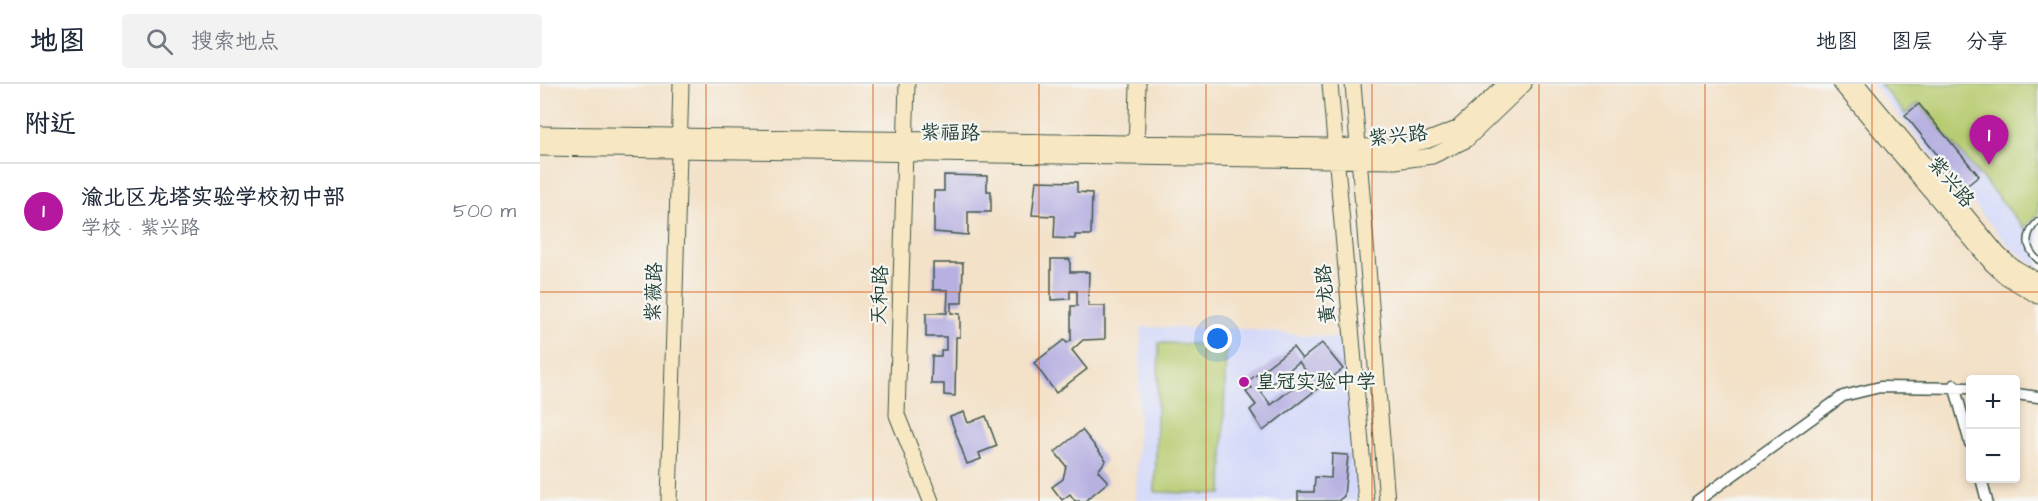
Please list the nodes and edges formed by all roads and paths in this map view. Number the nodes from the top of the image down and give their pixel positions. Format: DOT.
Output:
graph roads {
  1 [pos="681,84"];
  2 [pos="907,84"];
  3 [pos="1138,84"];
  4 [pos="1330,84"];
  5 [pos="1353,84"];
  6 [pos="1506,84"];
  7 [pos="1524,84"];
  8 [pos="1841,84"];
  9 [pos="1857,84"];
  10 [pos="1333,121"];
  11 [pos="540,134"];
  12 [pos="680,143"];
  13 [pos="1309,146"];
  14 [pos="906,147"];
  15 [pos="540,148"];
  16 [pos="1136,150"];
  17 [pos="1335,153"];
  18 [pos="1358,153"];
  19 [pos="2038,221"];
  20 [pos="2038,260"];
  21 [pos="2038,282"];
  22 [pos="2038,296"];
  23 [pos="1954,386"];
  24 [pos="1966,387"];
  25 [pos="2020,395"];
  26 [pos="2038,397"];
  27 [pos="1967,429"];
  28 [pos="1982,483"];
  29 [pos="669,501"];
  30 [pos="931,501"];
  31 [pos="1366,501"];
  32 [pos="1387,501"];
  33 [pos="1697,501"];
  34 [pos="1987,501"];
  1 -- 12 [label="main road, 紫薇路"];
  2 -- 14 [label="main road, 天和路"];
  3 -- 16 [label="main road"];
  4 -- 10 [label="main road, 黄龙路"];
  5 -- 18 [label="main road"];
  6 -- 18 [label="main road, 紫兴路"];
  7 -- 18 [label="main road, 紫兴路"];
  8 -- 22 [label="main road, 紫兴路"];
  9 -- 21 [label="main road, 紫兴路"];
  10 -- 13 [label="main road"];
  10 -- 17 [label="main road, 黄龙路"];
  11 -- 12 [label="main road, 紫福路"];
  12 -- 14 [label="main road, 紫福路"];
  12 -- 15 [label="main road, 紫福路"];
  12 -- 29 [label="main road, 紫薇路"];
  13 -- 16 [label="main road, 紫福路"];
  13 -- 17 [label="main road, 紫福路"];
  14 -- 16 [label="main road, 紫福路"];
  14 -- 30 [label="main road, 天和路"];
  16 -- 17 [label="main road, 紫福路"];
  17 -- 18 [label="main road, 紫福路"];
  17 -- 31 [label="main road, 黄龙路"];
  18 -- 32 [label="main road"];
  19 -- 20 [label="lane"];
  23 -- 24 [label="street"];
  23 -- 27 [label="street"];
  23 -- 33 [label="street"];
  25 -- 26 [label="street"];
  28 -- 34 [label="street"];
}
